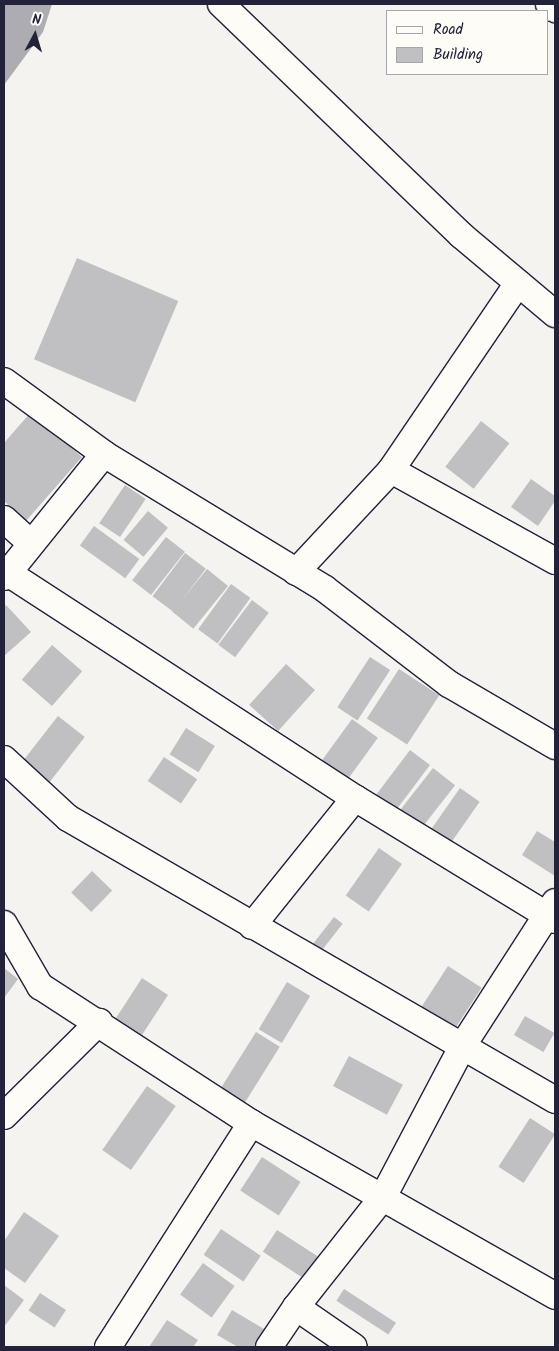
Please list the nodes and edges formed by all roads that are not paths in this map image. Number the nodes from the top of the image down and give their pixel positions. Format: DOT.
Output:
graph roads {
  1 [pos="221,4"];
  2 [pos="549,4"];
  3 [pos="555,9"];
  4 [pos="518,283"];
  5 [pos="555,314"];
  6 [pos="4,381"];
  7 [pos="104,454"];
  8 [pos="391,470"];
  9 [pos="4,519"];
  10 [pos="32,543"];
  11 [pos="555,561"];
  12 [pos="296,572"];
  13 [pos="6,575"];
  14 [pos="555,746"];
  15 [pos="4,760"];
  16 [pos="355,798"];
  17 [pos="552,913"];
  18 [pos="4,924"];
  19 [pos="252,926"];
  20 [pos="99,1022"];
  21 [pos="463,1045"];
  22 [pos="555,1100"];
  23 [pos="4,1116"];
  24 [pos="251,1123"];
  25 [pos="383,1197"];
  26 [pos="555,1296"];
  27 [pos="296,1307"];
  28 [pos="108,1347"];
  29 [pos="269,1347"];
  30 [pos="354,1347"];
  1 -- 4 [label="street"];
  2 -- 3 [label="street"];
  4 -- 5 [label="street"];
  4 -- 8 [label="street"];
  6 -- 7 [label="street"];
  7 -- 10 [label="street"];
  7 -- 12 [label="street"];
  8 -- 11 [label="street"];
  8 -- 12 [label="street"];
  9 -- 10 [label="street"];
  10 -- 13 [label="street"];
  12 -- 14 [label="street"];
  13 -- 16 [label="street"];
  15 -- 19 [label="street"];
  16 -- 17 [label="street"];
  16 -- 19 [label="street"];
  17 -- 21 [label="street"];
  18 -- 20 [label="street"];
  19 -- 21 [label="street"];
  20 -- 23 [label="street"];
  20 -- 24 [label="street"];
  21 -- 22 [label="street"];
  21 -- 25 [label="street"];
  24 -- 25 [label="street"];
  24 -- 28 [label="street"];
  25 -- 26 [label="street"];
  25 -- 27 [label="street"];
  27 -- 29 [label="street"];
  27 -- 30 [label="street"];
}
